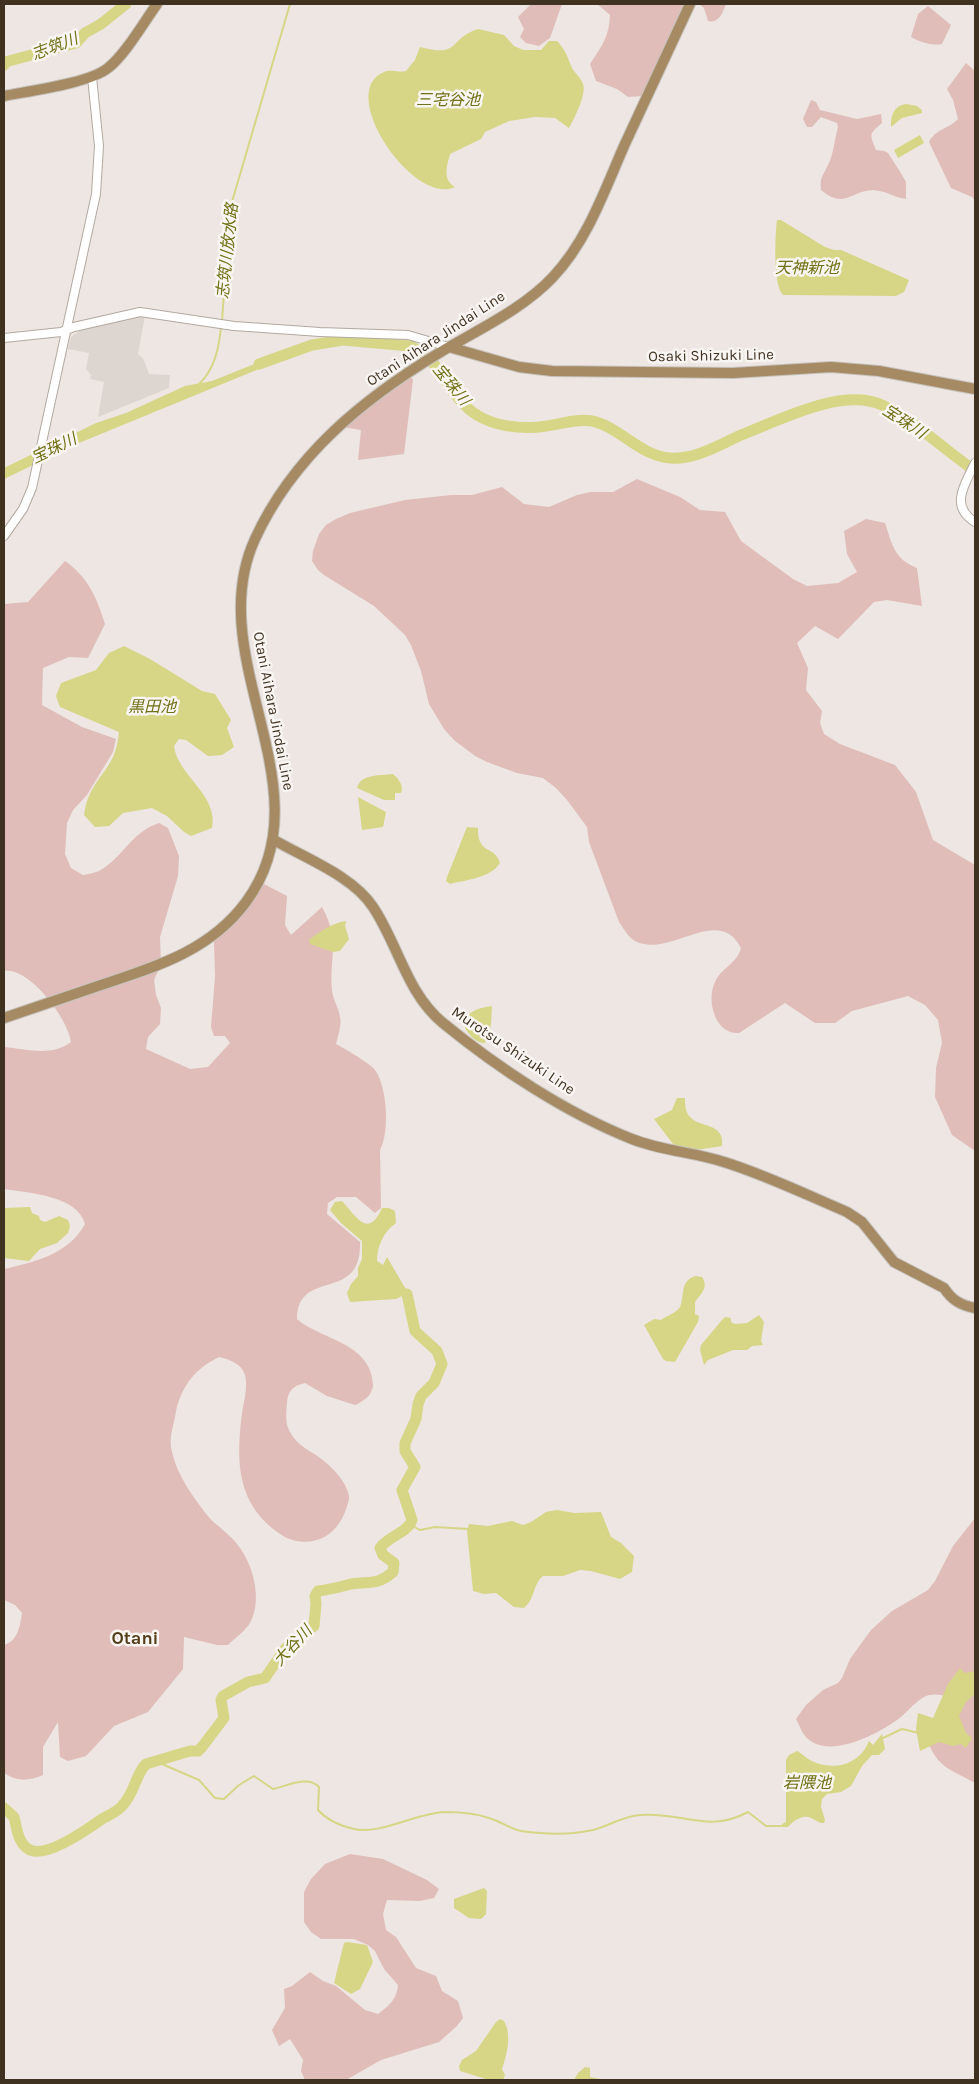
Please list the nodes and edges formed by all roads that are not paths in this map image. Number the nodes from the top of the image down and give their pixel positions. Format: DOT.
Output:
graph roads {
  1 [pos="157,4"];
  2 [pos="690,4"];
  3 [pos="92,77"];
  4 [pos="4,96"];
  5 [pos="66,330"];
  6 [pos="4,338"];
  7 [pos="449,347"];
  8 [pos="975,389"];
  9 [pos="975,463"];
  10 [pos="975,522"];
  11 [pos="4,536"];
  12 [pos="274,840"];
  13 [pos="4,1018"];
  14 [pos="975,1308"];
  1 -- 3 [label="main road"];
  2 -- 7 [label="main road, Otani Aihara Jindai Line"];
  3 -- 4 [label="main road"];
  3 -- 5 [label="street"];
  5 -- 6 [label="street"];
  5 -- 7 [label="street"];
  5 -- 11 [label="street"];
  7 -- 8 [label="main road, Osaki Shizuki Line"];
  7 -- 12 [label="main road, Otani Aihara Jindai Line"];
  9 -- 10 [label="street"];
  12 -- 13 [label="main road, Otani Aihara Jindai Line"];
  12 -- 14 [label="main road, Murotsu Shizuki Line"];
}
